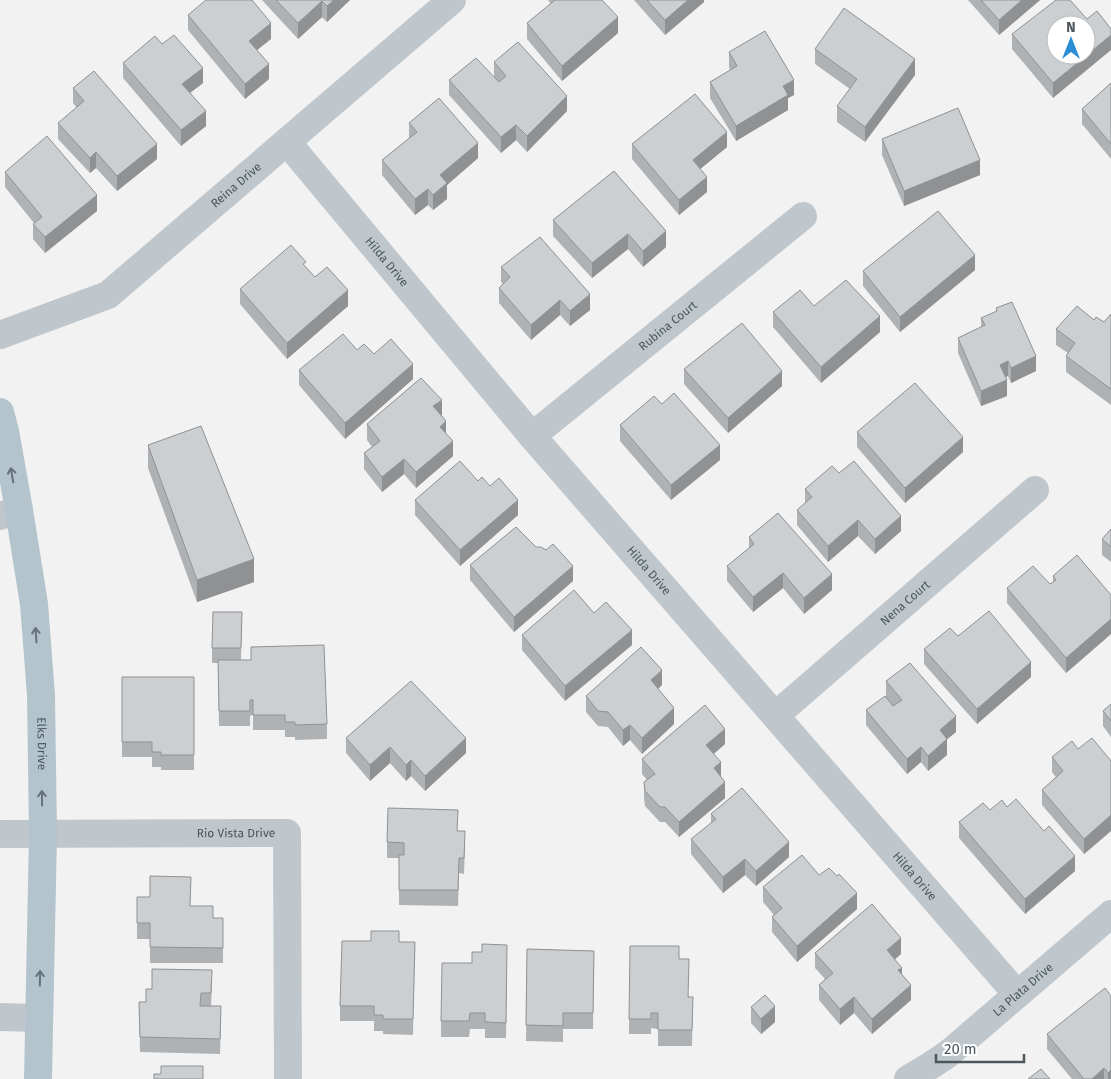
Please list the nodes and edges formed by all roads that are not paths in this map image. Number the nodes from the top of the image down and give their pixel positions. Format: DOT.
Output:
graph roads {
  1 [pos="452,0"];
  2 [pos="287,142"];
  3 [pos="803,216"];
  4 [pos="0,336"];
  5 [pos="0,412"];
  6 [pos="532,436"];
  7 [pos="1036,490"];
  8 [pos="9,513"];
  9 [pos="776,715"];
  10 [pos="0,834"];
  11 [pos="42,834"];
  12 [pos="1111,914"];
  13 [pos="1017,994"];
  14 [pos="0,1017"];
  15 [pos="39,1018"];
  16 [pos="38,1079"];
  17 [pos="288,1079"];
  18 [pos="908,1079"];
  1 -- 2 [label="street, Reina Drive"];
  2 -- 4 [label="street, Reina Drive"];
  2 -- 6 [label="street, Hilda Drive"];
  3 -- 6 [label="street, Rubina Court"];
  8 -- 5 [label="main road, Elks Drive, one-way"];
  6 -- 9 [label="street, Hilda Drive"];
  7 -- 9 [label="street, Nena Court"];
  11 -- 8 [label="main road, Elks Drive, one-way"];
  9 -- 13 [label="street, Hilda Drive"];
  10 -- 11 [label="street, Rio Vista Drive"];
  15 -- 11 [label="main road, Elks Drive, one-way"];
  11 -- 17 [label="street, Rio Vista Drive"];
  12 -- 13 [label="street, La Plata Drive"];
  13 -- 18 [label="street, La Plata Drive"];
  14 -- 15 [label="street"];
  15 -- 16 [label="main road, Elks Drive"];
}
